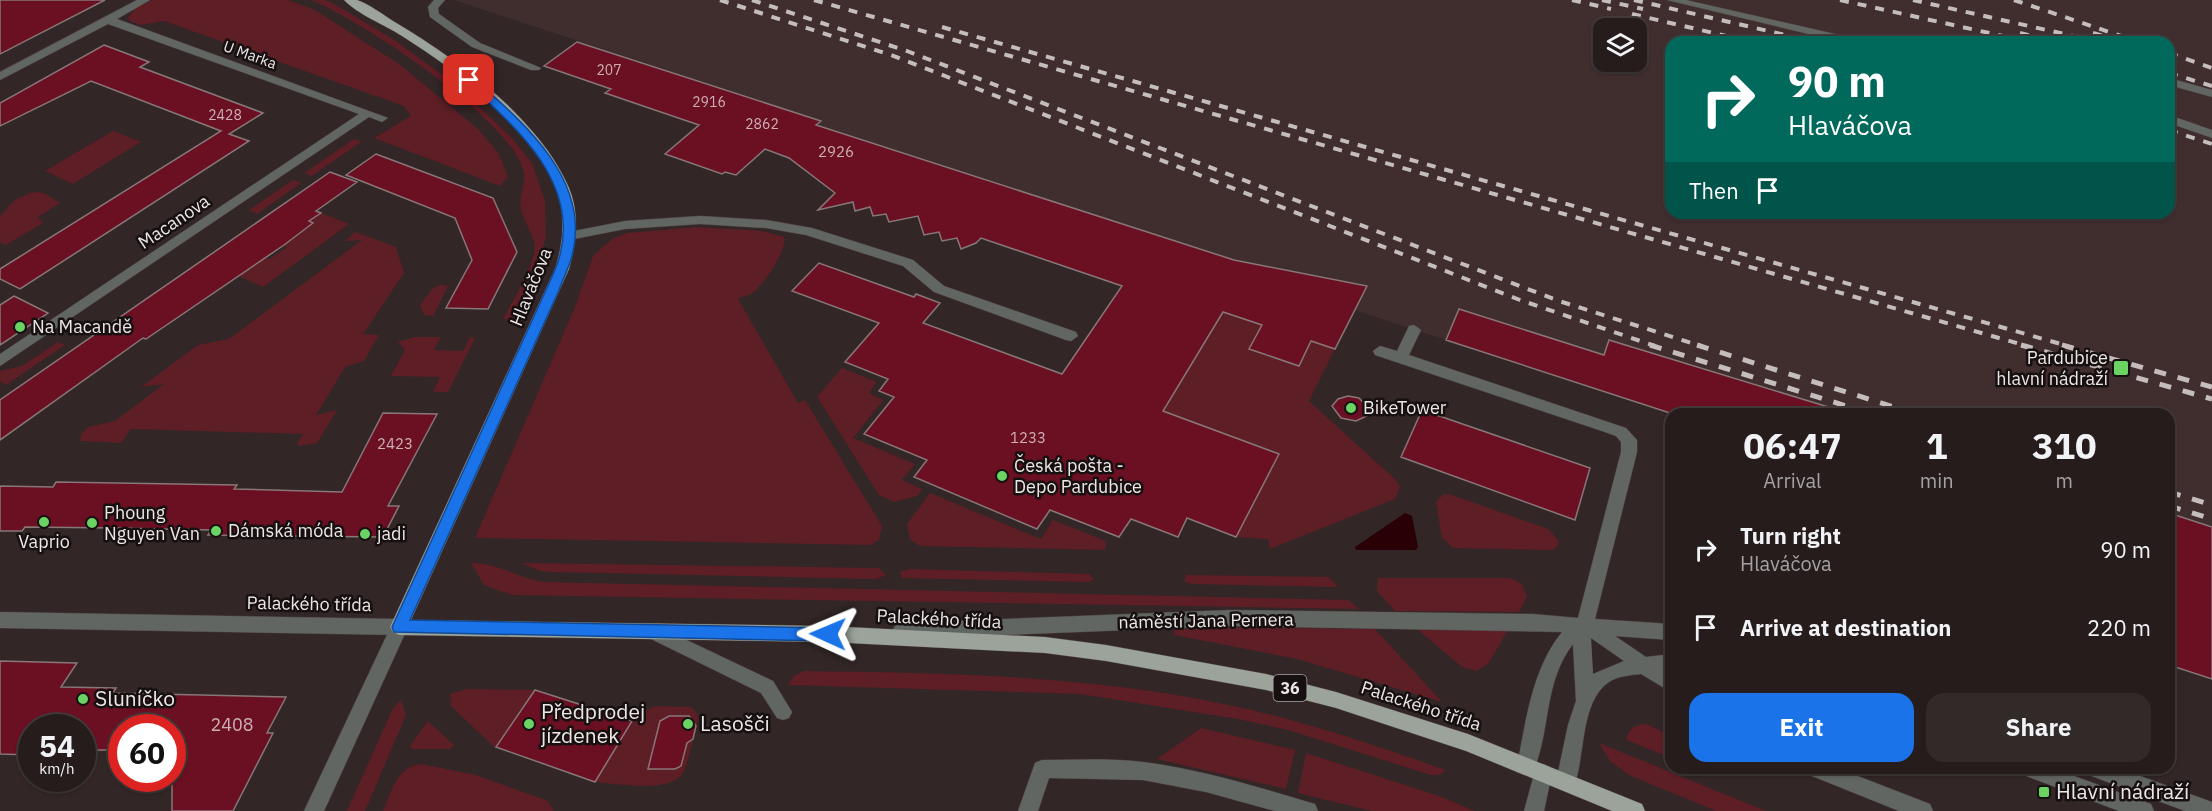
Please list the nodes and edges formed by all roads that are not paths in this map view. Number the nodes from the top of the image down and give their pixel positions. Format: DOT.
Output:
graph roads {
  1 [pos="145,0"];
  2 [pos="349,0"];
  3 [pos="440,0"];
  4 [pos="1672,0"];
  5 [pos="108,20"];
  6 [pos="1831,36"];
  7 [pos="535,68"];
  8 [pos="0,77"];
  9 [pos="2175,83"];
  10 [pos="2212,94"];
  11 [pos="368,113"];
  12 [pos="382,118"];
  13 [pos="2175,121"];
  14 [pos="2212,134"];
  15 [pos="569,236"];
  16 [pos="1414,330"];
  17 [pos="1071,336"];
  18 [pos="1380,351"];
  19 [pos="1401,358"];
  20 [pos="0,361"];
  21 [pos="0,620"];
  22 [pos="1585,625"];
  23 [pos="399,627"];
  24 [pos="652,632"];
  25 [pos="1665,632"];
  26 [pos="828,634"];
  27 [pos="1665,663"];
  28 [pos="1643,665"];
  29 [pos="1665,680"];
  30 [pos="1585,702"];
  31 [pos="783,712"];
  32 [pos="1534,769"];
  33 [pos="1829,774"];
  34 [pos="2044,774"];
  35 [pos="2109,774"];
  36 [pos="1566,782"];
  37 [pos="1291,809"];
  38 [pos="314,811"];
  39 [pos="1028,811"];
  40 [pos="1534,811"];
  41 [pos="1635,811"];
  42 [pos="1923,811"];
  43 [pos="2144,811"];
  44 [pos="2211,811"];
  1 -- 5 [label="street"];
  2 -- 15 [label="main road, Hlaváčova"];
  3 -- 7 [label="street"];
  4 -- 6 [label="street"];
  5 -- 8 [label="street"];
  5 -- 11 [label="street, U Marka"];
  9 -- 10 [label="street"];
  11 -- 12 [label="street, U Marka"];
  11 -- 20 [label="street, Macanova"];
  13 -- 14 [label="street"];
  15 -- 17 [label="street"];
  15 -- 23 [label="main road, Hlaváčova"];
  16 -- 19 [label="street"];
  18 -- 19 [label="street"];
  19 -- 22 [label="street"];
  21 -- 23 [label="street, Palackého třída"];
  22 -- 25 [label="street, náměstí Jana Pernera"];
  22 -- 26 [label="street, náměstí Jana Pernera"];
  22 -- 28 [label="street"];
  22 -- 30 [label="street"];
  22 -- 32 [label="street"];
  23 -- 24 [label="main road, Palackého třída / 36"];
  23 -- 38 [label="street"];
  24 -- 26 [label="main road, Palackého třída / 36"];
  24 -- 31 [label="street"];
  26 -- 32 [label="main road, Palackého třída / 36"];
  27 -- 28 [label="street"];
  28 -- 29 [label="street"];
  28 -- 30 [label="street"];
  30 -- 36 [label="street"];
  32 -- 36 [label="main road, Palackého třída / 36"];
  32 -- 40 [label="street"];
  33 -- 42 [label="street"];
  34 -- 43 [label="street"];
  35 -- 44 [label="street"];
  36 -- 41 [label="main road, Palackého třída / 36"];
  37 -- 39 [label="street"];
}
